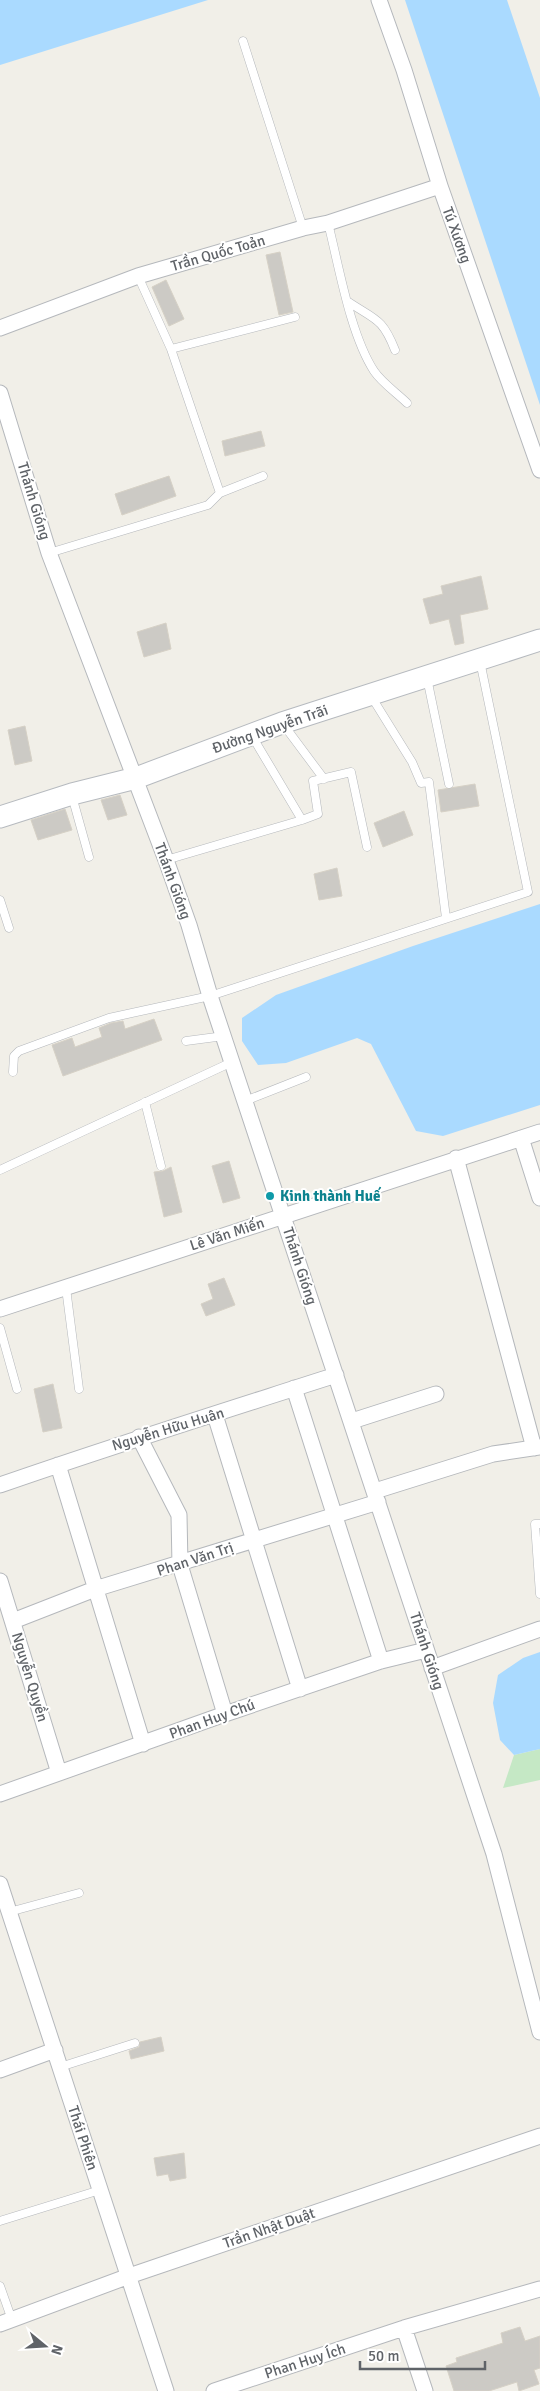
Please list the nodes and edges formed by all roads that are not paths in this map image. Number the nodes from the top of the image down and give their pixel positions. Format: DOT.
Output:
graph roads {
  1 [pos="379,0"];
  2 [pos="243,41"];
  3 [pos="440,186"];
  4 [pos="328,223"];
  5 [pos="303,228"];
  6 [pos="138,276"];
  7 [pos="347,301"];
  8 [pos="295,317"];
  9 [pos="0,328"];
  10 [pos="171,349"];
  11 [pos="395,350"];
  12 [pos="0,393"];
  13 [pos="407,404"];
  14 [pos="540,470"];
  15 [pos="263,476"];
  16 [pos="220,493"];
  17 [pos="50,552"];
  18 [pos="540,640"];
  19 [pos="480,659"];
  20 [pos="426,678"];
  21 [pos="371,696"];
  22 [pos="282,723"];
  23 [pos="251,734"];
  24 [pos="136,778"];
  25 [pos="324,779"];
  26 [pos="449,784"];
  27 [pos="72,794"];
  28 [pos="0,817"];
  29 [pos="302,820"];
  30 [pos="367,846"];
  31 [pos="88,857"];
  32 [pos="166,860"];
  33 [pos="0,900"];
  34 [pos="446,918"];
  35 [pos="9,928"];
  36 [pos="210,996"];
  37 [pos="224,1036"];
  38 [pos="186,1041"];
  39 [pos="232,1062"];
  40 [pos="13,1072"];
  41 [pos="306,1077"];
  42 [pos="245,1101"];
  43 [pos="145,1102"];
  44 [pos="540,1132"];
  45 [pos="521,1138"];
  46 [pos="456,1158"];
  47 [pos="161,1166"];
  48 [pos="0,1170"];
  49 [pos="540,1198"];
  50 [pos="284,1216"];
  51 [pos="66,1288"];
  52 [pos="0,1309"];
  53 [pos="0,1328"];
  54 [pos="336,1375"];
  55 [pos="294,1388"];
  56 [pos="17,1389"];
  57 [pos="79,1389"];
  58 [pos="436,1394"];
  59 [pos="215,1415"];
  60 [pos="352,1421"];
  61 [pos="139,1437"];
  62 [pos="537,1447"];
  63 [pos="58,1465"];
  64 [pos="0,1484"];
  65 [pos="376,1497"];
  66 [pos="336,1515"];
  67 [pos="540,1524"];
  68 [pos="254,1540"];
  69 [pos="180,1564"];
  70 [pos="0,1581"];
  71 [pos="95,1589"];
  72 [pos="540,1594"];
  73 [pos="14,1621"];
  74 [pos="540,1629"];
  75 [pos="426,1650"];
  76 [pos="381,1661"];
  77 [pos="432,1668"];
  78 [pos="300,1689"];
  79 [pos="224,1714"];
  80 [pos="144,1744"];
  81 [pos="59,1773"];
  82 [pos="0,1794"];
  83 [pos="1,1888"];
  84 [pos="79,1893"];
  85 [pos="9,1912"];
  86 [pos="540,2032"];
  87 [pos="135,2043"];
  88 [pos="55,2050"];
  89 [pos="60,2067"];
  90 [pos="0,2070"];
  91 [pos="540,2136"];
  92 [pos="100,2190"];
  93 [pos="0,2222"];
  94 [pos="129,2276"];
  95 [pos="0,2286"];
  96 [pos="540,2289"];
  97 [pos="6,2322"];
  98 [pos="404,2328"];
  99 [pos="166,2391"];
  100 [pos="214,2391"];
  101 [pos="425,2391"];
  1 -- 3 [label="street, Tú Xương"];
  2 -- 5 [label="lane"];
  3 -- 4 [label="street, Trần Quốc Toản"];
  3 -- 14 [label="street, Tú Xương"];
  4 -- 5 [label="street, Trần Quốc Toản"];
  4 -- 7 [label="lane"];
  5 -- 6 [label="street, Trần Quốc Toản"];
  6 -- 9 [label="street, Trần Quốc Toản"];
  6 -- 10 [label="lane"];
  7 -- 11 [label="lane"];
  7 -- 13 [label="lane"];
  8 -- 10 [label="lane"];
  10 -- 16 [label="lane"];
  12 -- 17 [label="street, Thánh Gióng"];
  15 -- 16 [label="lane"];
  16 -- 17 [label="lane"];
  17 -- 24 [label="street, Thánh Gióng"];
  18 -- 19 [label="main road, Đường Nguyễn Trãi"];
  19 -- 20 [label="main road, Đường Nguyễn Trãi"];
  19 -- 34 [label="lane"];
  20 -- 21 [label="main road, Đường Nguyễn Trãi"];
  20 -- 26 [label="lane"];
  21 -- 22 [label="main road, Đường Nguyễn Trãi"];
  21 -- 34 [label="lane"];
  22 -- 23 [label="main road, Đường Nguyễn Trãi"];
  22 -- 25 [label="lane"];
  23 -- 24 [label="main road, Đường Nguyễn Trãi"];
  23 -- 29 [label="lane"];
  24 -- 27 [label="main road, Đường Nguyễn Trãi"];
  24 -- 32 [label="street, Thánh Gióng"];
  25 -- 29 [label="lane"];
  25 -- 30 [label="lane"];
  27 -- 28 [label="main road, Đường Nguyễn Trãi"];
  27 -- 31 [label="lane"];
  29 -- 32 [label="lane"];
  32 -- 36 [label="street, Thánh Gióng"];
  33 -- 35 [label="lane"];
  34 -- 36 [label="lane"];
  36 -- 37 [label="street, Thánh Gióng"];
  36 -- 40 [label="lane"];
  37 -- 38 [label="lane"];
  37 -- 39 [label="street, Thánh Gióng"];
  39 -- 42 [label="street, Thánh Gióng"];
  39 -- 43 [label="lane"];
  41 -- 42 [label="lane"];
  42 -- 50 [label="street, Thánh Gióng"];
  43 -- 47 [label="lane"];
  43 -- 48 [label="lane"];
  44 -- 45 [label="street, Lê Văn Miến"];
  45 -- 46 [label="street, Lê Văn Miến"];
  45 -- 49 [label="street"];
  46 -- 50 [label="street, Lê Văn Miến"];
  46 -- 62 [label="street"];
  50 -- 51 [label="street, Lê Văn Miến"];
  50 -- 54 [label="street, Thánh Gióng"];
  51 -- 52 [label="street, Lê Văn Miến"];
  51 -- 57 [label="lane"];
  53 -- 56 [label="lane"];
  54 -- 55 [label="street, Nguyễn Hữu Huân"];
  54 -- 60 [label="street, Thánh Gióng"];
  55 -- 59 [label="street, Nguyễn Hữu Huân"];
  55 -- 66 [label="street"];
  58 -- 60 [label="street"];
  59 -- 61 [label="street, Nguyễn Hữu Huân"];
  59 -- 68 [label="street"];
  60 -- 65 [label="street, Thánh Gióng"];
  61 -- 63 [label="street, Nguyễn Hữu Huân"];
  61 -- 69 [label="street"];
  62 -- 65 [label="street, Phan Văn Trị"];
  63 -- 64 [label="street, Nguyễn Hữu Huân"];
  63 -- 71 [label="street"];
  65 -- 66 [label="street, Phan Văn Trị"];
  65 -- 75 [label="street, Thánh Gióng"];
  66 -- 68 [label="street, Phan Văn Trị"];
  66 -- 76 [label="street"];
  67 -- 72 [label="lane"];
  68 -- 69 [label="street, Phan Văn Trị"];
  68 -- 78 [label="street"];
  69 -- 71 [label="street, Phan Văn Trị"];
  69 -- 79 [label="street"];
  70 -- 73 [label="street, Nguyễn Quyền"];
  71 -- 73 [label="street, Phan Văn Trị"];
  71 -- 80 [label="street"];
  73 -- 81 [label="street, Nguyễn Quyền"];
  74 -- 77 [label="street"];
  75 -- 76 [label="street, Phan Huy Chú"];
  75 -- 77 [label="street, Thánh Gióng"];
  76 -- 78 [label="street, Phan Huy Chú"];
  77 -- 86 [label="street, Thánh Gióng"];
  78 -- 79 [label="street, Phan Huy Chú"];
  79 -- 80 [label="street, Phan Huy Chú"];
  80 -- 81 [label="street, Phan Huy Chú"];
  81 -- 82 [label="street, Phan Huy Chú"];
  83 -- 85 [label="street, Thái Phiên"];
  84 -- 85 [label="lane"];
  85 -- 88 [label="street, Thái Phiên"];
  87 -- 89 [label="lane"];
  88 -- 89 [label="street, Thái Phiên"];
  88 -- 90 [label="street"];
  89 -- 92 [label="street, Thái Phiên"];
  91 -- 94 [label="street, Trần Nhật Duật"];
  92 -- 93 [label="lane"];
  92 -- 94 [label="street, Thái Phiên"];
  94 -- 97 [label="street, Trần Nhật Duật"];
  94 -- 99 [label="street, Thái Phiên"];
  95 -- 97 [label="lane"];
  96 -- 98 [label="street, Phan Huy Ích"];
  98 -- 100 [label="street, Phan Huy Ích"];
  98 -- 101 [label="street"];
}
